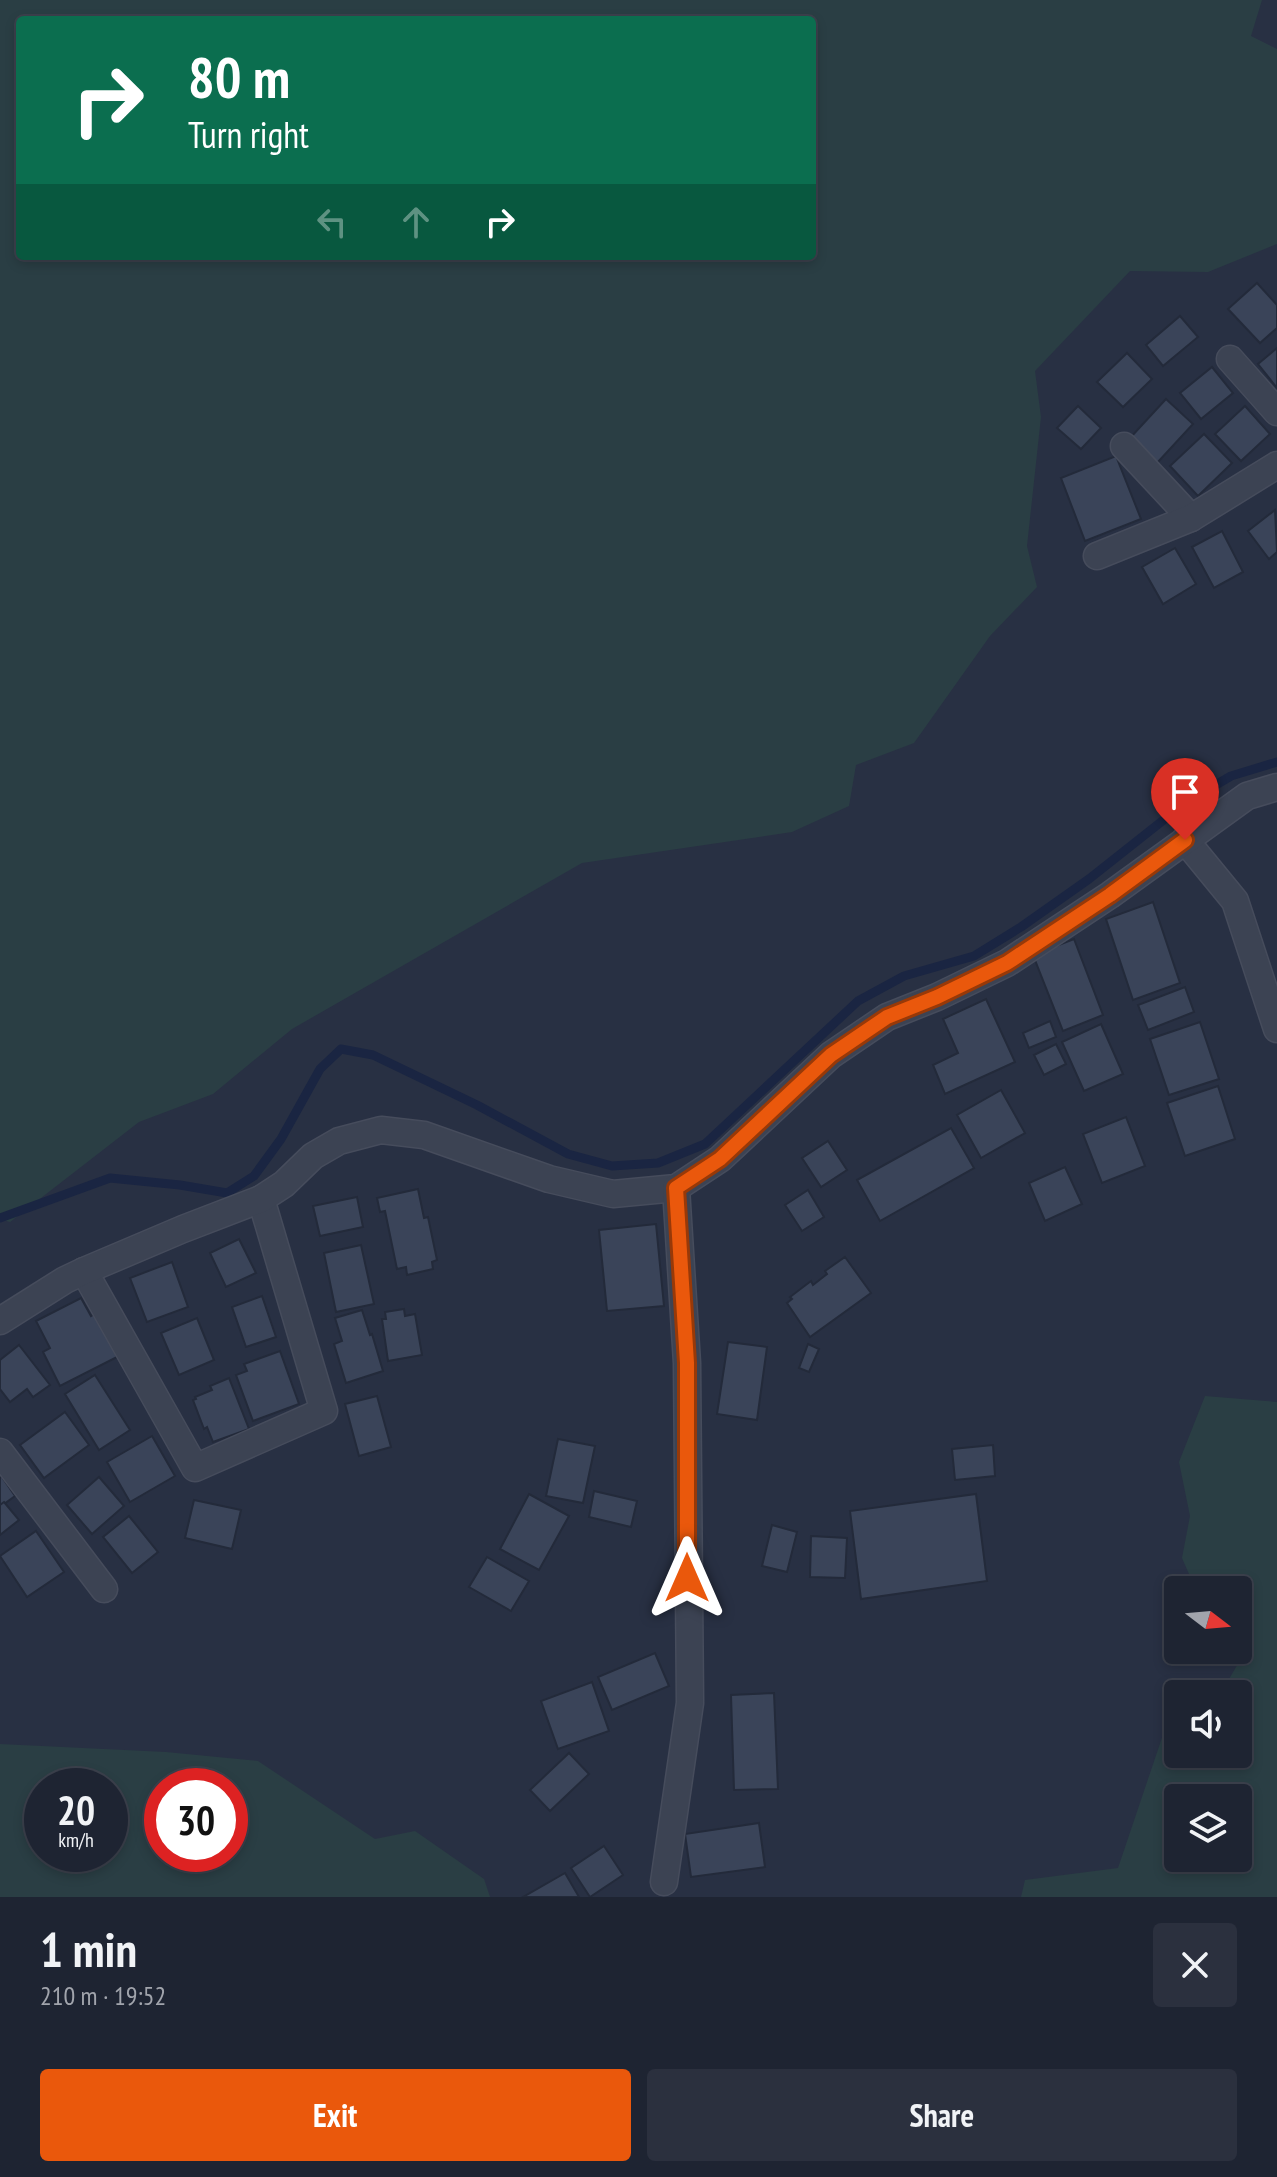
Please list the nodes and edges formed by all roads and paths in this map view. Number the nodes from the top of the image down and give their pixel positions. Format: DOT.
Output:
graph roads {
  1 [pos="1230,359"];
  2 [pos="1277,412"];
  3 [pos="1124,446"];
  4 [pos="1277,465"];
  5 [pos="1191,518"];
  6 [pos="1097,556"];
  7 [pos="1277,787"];
  8 [pos="1185,840"];
  9 [pos="1277,1029"];
  10 [pos="676,1188"];
  11 [pos="261,1199"];
  12 [pos="84,1271"];
  13 [pos="0,1321"];
  14 [pos="0,1452"];
  15 [pos="104,1589"];
  16 [pos="664,1882"];
  1 -- 2 [label="street"];
  3 -- 5 [label="street"];
  4 -- 5 [label="street"];
  5 -- 6 [label="street"];
  7 -- 8 [label="street"];
  8 -- 9 [label="street"];
  8 -- 10 [label="street"];
  10 -- 11 [label="street"];
  10 -- 16 [label="street"];
  11 -- 12 [label="street"];
  11 -- 12 [label="street"];
  12 -- 13 [label="street"];
  14 -- 15 [label="street"];
}
